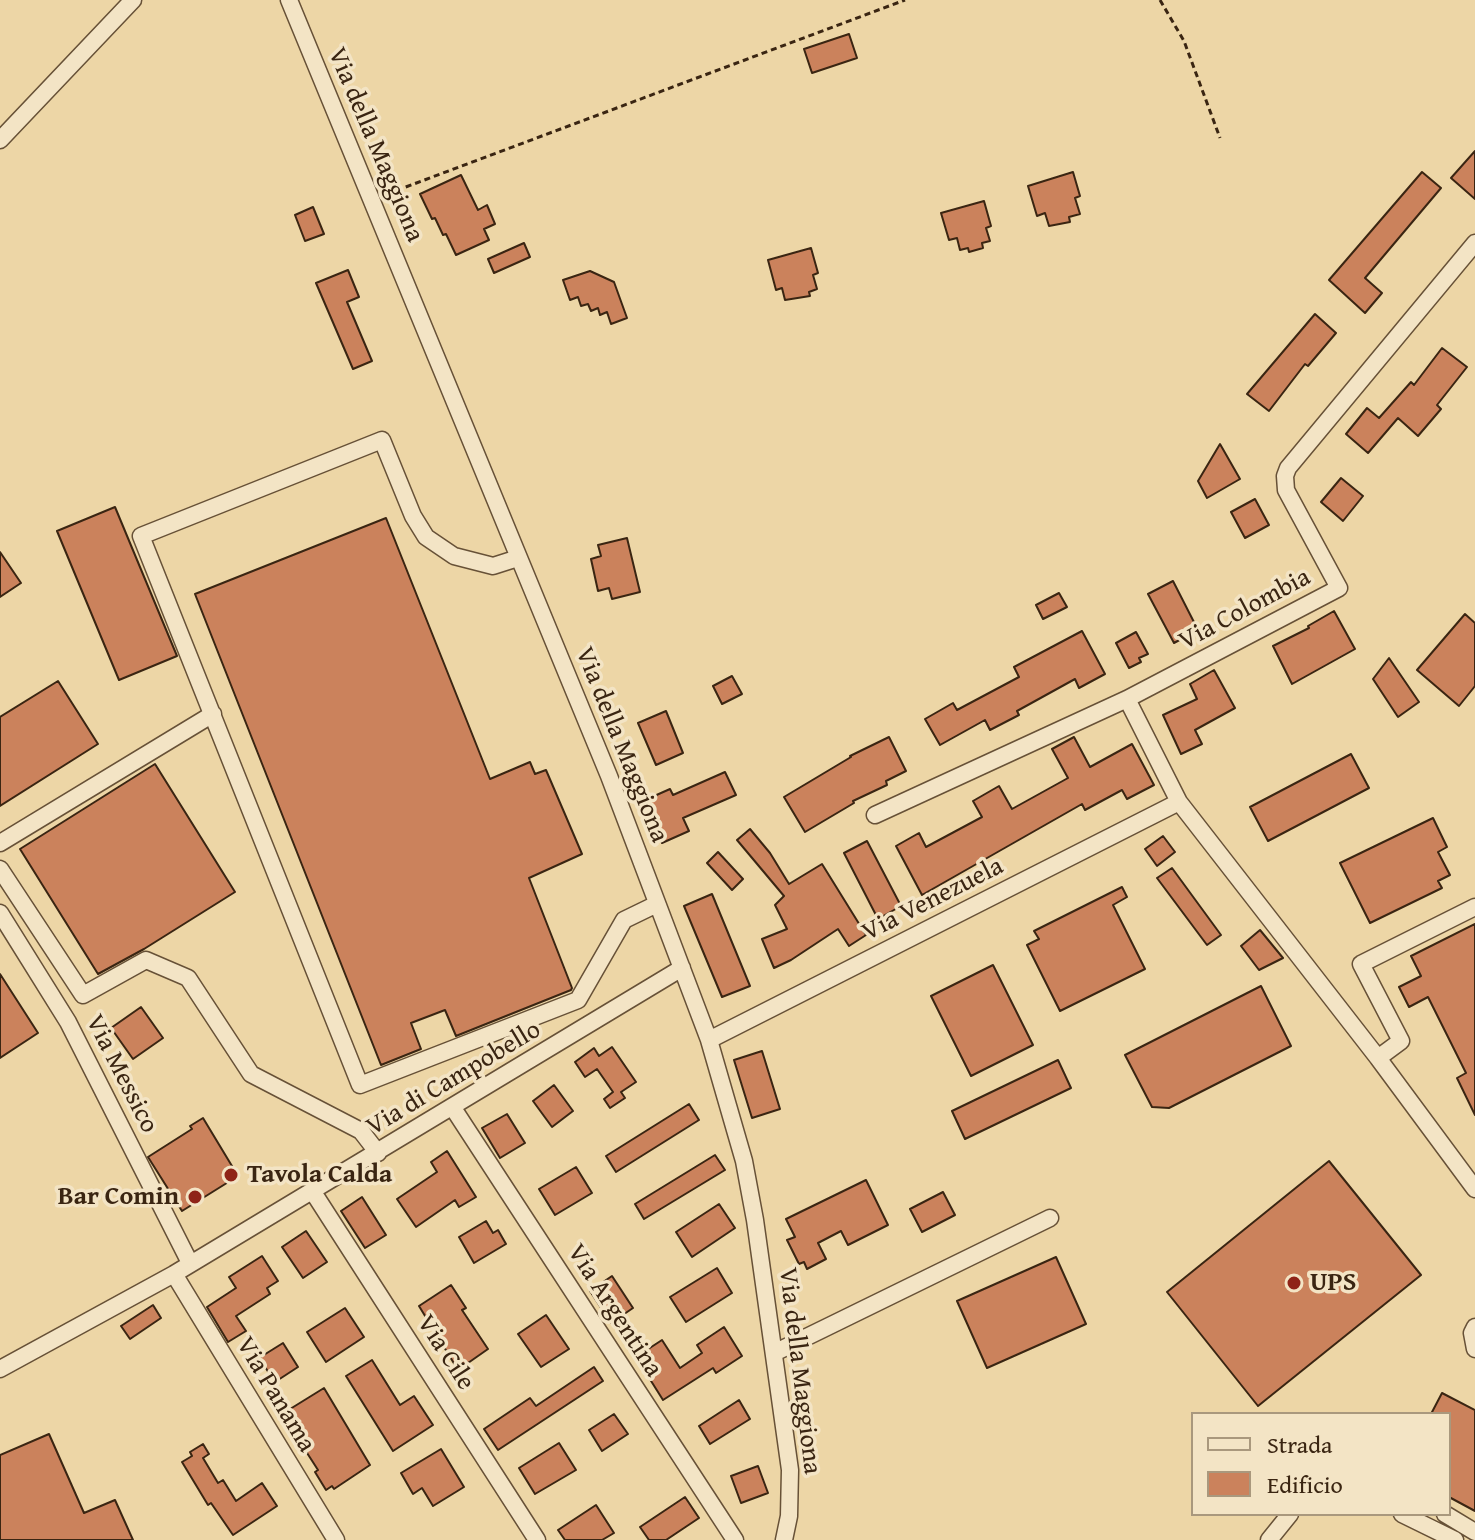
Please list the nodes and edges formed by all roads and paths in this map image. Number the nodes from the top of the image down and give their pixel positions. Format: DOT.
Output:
graph roads {
  1 [pos="133,0"];
  2 [pos="289,0"];
  3 [pos="905,0"];
  4 [pos="1160,0"];
  5 [pos="1220,138"];
  6 [pos="0,140"];
  7 [pos="373,200"];
  8 [pos="1475,243"];
  9 [pos="518,558"];
  10 [pos="1127,699"];
  11 [pos="213,714"];
  12 [pos="1179,802"];
  13 [pos="875,815"];
  14 [pos="0,843"];
  15 [pos="0,869"];
  16 [pos="657,904"];
  17 [pos="1475,907"];
  18 [pos="0,913"];
  19 [pos="682,968"];
  20 [pos="709,1040"];
  21 [pos="1378,1058"];
  22 [pos="453,1108"];
  23 [pos="378,1153"];
  24 [pos="1473,1184"];
  25 [pos="313,1192"];
  26 [pos="1050,1218"];
  27 [pos="190,1263"];
  28 [pos="174,1274"];
  29 [pos="1475,1327"];
  30 [pos="1475,1349"];
  31 [pos="774,1353"];
  32 [pos="0,1369"];
  33 [pos="1288,1516"];
  34 [pos="1406,1516"];
  35 [pos="1448,1516"];
  36 [pos="1475,1532"];
  37 [pos="336,1540"];
  38 [pos="537,1540"];
  39 [pos="735,1540"];
  40 [pos="784,1540"];
  41 [pos="1269,1540"];
  42 [pos="1455,1540"];
  1 -- 6 [label="street"];
  2 -- 7 [label="street, Via della Maggiona"];
  3 -- 7 [label="path"];
  4 -- 5 [label="path"];
  7 -- 9 [label="street, Via della Maggiona"];
  8 -- 10 [label="street, Via Colombia"];
  9 -- 11 [label="street"];
  9 -- 16 [label="street, Via della Maggiona"];
  10 -- 12 [label="street"];
  10 -- 13 [label="street, Via Colombia"];
  11 -- 14 [label="street"];
  11 -- 16 [label="street"];
  12 -- 20 [label="street, Via Venezuela"];
  12 -- 21 [label="street"];
  15 -- 23 [label="street"];
  16 -- 19 [label="street, Via della Maggiona"];
  17 -- 21 [label="street"];
  18 -- 27 [label="street, Via Messico"];
  19 -- 20 [label="street, Via della Maggiona"];
  19 -- 22 [label="street, Via di Campobello"];
  20 -- 31 [label="street, Via della Maggiona"];
  21 -- 24 [label="street"];
  22 -- 23 [label="street, Via di Campobello"];
  22 -- 39 [label="street, Via Argentina"];
  23 -- 25 [label="street, Via di Campobello"];
  25 -- 27 [label="street, Via di Campobello"];
  25 -- 38 [label="street, Via Cile"];
  26 -- 31 [label="street"];
  27 -- 28 [label="street, Via di Campobello"];
  28 -- 32 [label="street, Via di Campobello"];
  28 -- 37 [label="street, Via Panama"];
  29 -- 30 [label="street"];
  31 -- 40 [label="street, Via della Maggiona"];
  33 -- 41 [label="street"];
  34 -- 42 [label="street"];
  35 -- 36 [label="street"];
}
